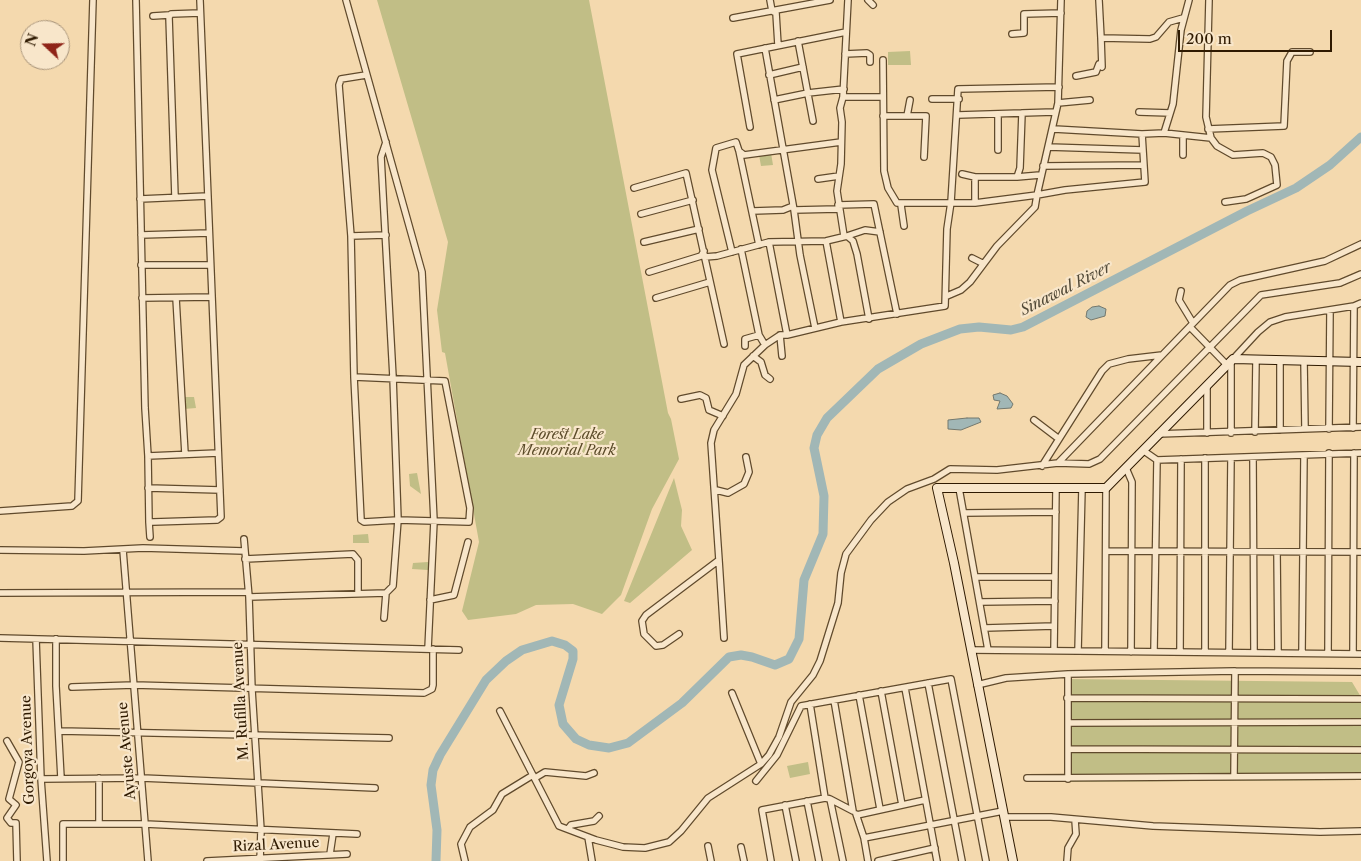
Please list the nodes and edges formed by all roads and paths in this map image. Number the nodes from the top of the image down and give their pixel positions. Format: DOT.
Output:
graph roads {
  1 [pos="93,0"];
  2 [pos="136,0"];
  3 [pos="200,0"];
  4 [pos="346,0"];
  5 [pos="770,0"];
  6 [pos="830,0"];
  7 [pos="848,0"];
  8 [pos="868,0"];
  9 [pos="1061,0"];
  10 [pos="1099,0"];
  11 [pos="1189,0"];
  12 [pos="1209,0"];
  13 [pos="873,6"];
  14 [pos="772,11"];
  15 [pos="200,13"];
  16 [pos="1061,13"];
  17 [pos="169,15"];
  18 [pos="153,16"];
  19 [pos="734,18"];
  20 [pos="1183,18"];
  21 [pos="846,32"];
  22 [pos="1012,34"];
  23 [pos="1101,38"];
  24 [pos="798,41"];
  25 [pos="778,46"];
  26 [pos="765,48"];
  27 [pos="1310,52"];
  28 [pos="845,54"];
  29 [pos="883,60"];
  30 [pos="870,62"];
  31 [pos="803,67"];
  32 [pos="366,75"];
  33 [pos="769,75"];
  34 [pos="1076,76"];
  35 [pos="1059,87"];
  36 [pos="844,89"];
  37 [pos="808,93"];
  38 [pos="843,97"];
  39 [pos="883,97"];
  40 [pos="932,99"];
  41 [pos="959,99"];
  42 [pos="774,100"];
  43 [pos="910,100"];
  44 [pos="1090,100"];
  45 [pos="1058,103"];
  46 [pos="1054,112"];
  47 [pos="1139,112"];
  48 [pos="1022,113"];
  49 [pos="1170,113"];
  50 [pos="998,114"];
  51 [pos="958,115"];
  52 [pos="882,116"];
  53 [pos="907,116"];
  54 [pos="813,121"];
  55 [pos="750,127"];
  56 [pos="1054,129"];
  57 [pos="1208,129"];
  58 [pos="1164,133"];
  59 [pos="1142,134"];
  60 [pos="1183,136"];
  61 [pos="1211,138"];
  62 [pos="386,142"];
  63 [pos="841,142"];
  64 [pos="1048,147"];
  65 [pos="782,150"];
  66 [pos="998,150"];
  67 [pos="1143,150"];
  68 [pos="738,151"];
  69 [pos="1183,155"];
  70 [pos="924,156"];
  71 [pos="1144,165"];
  72 [pos="1044,166"];
  73 [pos="962,174"];
  74 [pos="839,176"];
  75 [pos="1040,176"];
  76 [pos="975,177"];
  77 [pos="1017,177"];
  78 [pos="818,179"];
  79 [pos="634,188"];
  80 [pos="1037,195"];
  81 [pos="208,196"];
  82 [pos="175,197"];
  83 [pos="140,199"];
  84 [pos="693,200"];
  85 [pos="951,202"];
  86 [pos="1225,202"];
  87 [pos="975,203"];
  88 [pos="901,204"];
  89 [pos="838,207"];
  90 [pos="794,208"];
  91 [pos="752,211"];
  92 [pos="641,214"];
  93 [pos="904,226"];
  94 [pos="699,229"];
  95 [pos="880,232"];
  96 [pos="209,233"];
  97 [pos="141,235"];
  98 [pos="386,235"];
  99 [pos="351,236"];
  100 [pos="845,236"];
  101 [pos="826,240"];
  102 [pos="644,242"];
  103 [pos="769,242"];
  104 [pos="798,242"];
  105 [pos="759,244"];
  106 [pos="1361,244"];
  107 [pos="741,249"];
  108 [pos="732,252"];
  109 [pos="705,254"];
  110 [pos="972,258"];
  111 [pos="982,263"];
  112 [pos="210,264"];
  113 [pos="141,265"];
  114 [pos="649,272"];
  115 [pos="1361,274"];
  116 [pos="710,282"];
  117 [pos="1181,291"];
  118 [pos="947,296"];
  119 [pos="212,297"];
  120 [pos="142,298"];
  121 [pos="176,298"];
  122 [pos="656,298"];
  123 [pos="1361,303"];
  124 [pos="1354,306"];
  125 [pos="1330,310"];
  126 [pos="897,314"];
  127 [pos="868,319"];
  128 [pos="841,322"];
  129 [pos="1191,325"];
  130 [pos="815,328"];
  131 [pos="759,334"];
  132 [pos="780,335"];
  133 [pos="787,335"];
  134 [pos="724,344"];
  135 [pos="765,345"];
  136 [pos="745,346"];
  137 [pos="1209,347"];
  138 [pos="1162,355"];
  139 [pos="753,356"];
  140 [pos="782,356"];
  141 [pos="1256,361"];
  142 [pos="1304,361"];
  143 [pos="1230,362"];
  144 [pos="1280,362"];
  145 [pos="1329,362"];
  146 [pos="1357,362"];
  147 [pos="354,377"];
  148 [pos="394,377"];
  149 [pos="428,379"];
  150 [pos="770,379"];
  151 [pos="1207,386"];
  152 [pos="681,399"];
  153 [pos="723,416"];
  154 [pos="1034,420"];
  155 [pos="1361,427"];
  156 [pos="1354,428"];
  157 [pos="1329,429"];
  158 [pos="1280,430"];
  159 [pos="1305,430"];
  160 [pos="1255,432"];
  161 [pos="1207,433"];
  162 [pos="1232,433"];
  163 [pos="1158,434"];
  164 [pos="1059,439"];
  165 [pos="1144,451"];
  166 [pos="218,453"];
  167 [pos="1354,453"];
  168 [pos="1361,453"];
  169 [pos="185,454"];
  170 [pos="1329,454"];
  171 [pos="1304,455"];
  172 [pos="148,456"];
  173 [pos="746,457"];
  174 [pos="1253,457"];
  175 [pos="1205,458"];
  176 [pos="1231,458"];
  177 [pos="1181,459"];
  178 [pos="1157,460"];
  179 [pos="1058,463"];
  180 [pos="1042,466"];
  181 [pos="1126,468"];
  182 [pos="934,479"];
  183 [pos="148,488"];
  184 [pos="936,488"];
  185 [pos="959,488"];
  186 [pos="1056,488"];
  187 [pos="1082,488"];
  188 [pos="1106,488"];
  189 [pos="220,490"];
  190 [pos="716,490"];
  191 [pos="0,511"];
  192 [pos="1056,512"];
  193 [pos="964,513"];
  194 [pos="398,520"];
  195 [pos="434,521"];
  196 [pos="149,522"];
  197 [pos="150,537"];
  198 [pos="244,540"];
  199 [pos="468,542"];
  200 [pos="0,550"];
  201 [pos="123,550"];
  202 [pos="244,551"];
  203 [pos="1106,551"];
  204 [pos="1180,551"];
  205 [pos="1131,552"];
  206 [pos="1155,552"];
  207 [pos="1206,552"];
  208 [pos="1229,552"];
  209 [pos="1254,552"];
  210 [pos="1277,552"];
  211 [pos="1303,552"];
  212 [pos="1328,552"];
  213 [pos="1352,552"];
  214 [pos="1361,552"];
  215 [pos="244,559"];
  216 [pos="720,560"];
  217 [pos="977,577"];
  218 [pos="1055,577"];
  219 [pos="126,592"];
  220 [pos="0,593"];
  221 [pos="386,593"];
  222 [pos="248,594"];
  223 [pos="358,594"];
  224 [pos="430,600"];
  225 [pos="1054,601"];
  226 [pos="980,602"];
  227 [pos="384,618"];
  228 [pos="1054,626"];
  229 [pos="986,628"];
  230 [pos="679,634"];
  231 [pos="0,638"];
  232 [pos="724,638"];
  233 [pos="36,639"];
  234 [pos="56,639"];
  235 [pos="130,640"];
  236 [pos="250,643"];
  237 [pos="431,649"];
  238 [pos="459,650"];
  239 [pos="971,650"];
  240 [pos="988,650"];
  241 [pos="1054,651"];
  242 [pos="1078,651"];
  243 [pos="1105,651"];
  244 [pos="1154,651"];
  245 [pos="1131,652"];
  246 [pos="1180,652"];
  247 [pos="1205,652"];
  248 [pos="1228,652"];
  249 [pos="1254,652"];
  250 [pos="1278,652"];
  251 [pos="1302,652"];
  252 [pos="1328,653"];
  253 [pos="1353,654"];
  254 [pos="1361,654"];
  255 [pos="1235,671"];
  256 [pos="1361,672"];
  257 [pos="1068,674"];
  258 [pos="928,683"];
  259 [pos="134,685"];
  260 [pos="977,685"];
  261 [pos="72,687"];
  262 [pos="905,688"];
  263 [pos="252,690"];
  264 [pos="881,691"];
  265 [pos="732,693"];
  266 [pos="859,695"];
  267 [pos="1068,698"];
  268 [pos="1234,699"];
  269 [pos="1361,699"];
  270 [pos="834,700"];
  271 [pos="810,704"];
  272 [pos="500,711"];
  273 [pos="1361,722"];
  274 [pos="1068,723"];
  275 [pos="1234,723"];
  276 [pos="60,731"];
  277 [pos="137,732"];
  278 [pos="255,735"];
  279 [pos="389,738"];
  280 [pos="7,741"];
  281 [pos="1234,749"];
  282 [pos="1068,750"];
  283 [pos="1361,750"];
  284 [pos="761,764"];
  285 [pos="594,773"];
  286 [pos="1234,776"];
  287 [pos="1361,776"];
  288 [pos="534,777"];
  289 [pos="62,778"];
  290 [pos="99,778"];
  291 [pos="142,778"];
  292 [pos="1027,778"];
  293 [pos="41,779"];
  294 [pos="1068,779"];
  295 [pos="756,781"];
  296 [pos="257,784"];
  297 [pos="376,788"];
  298 [pos="827,799"];
  299 [pos="925,800"];
  300 [pos="807,802"];
  301 [pos="785,805"];
  302 [pos="902,805"];
  303 [pos="880,810"];
  304 [pos="855,813"];
  305 [pos="1004,814"];
  306 [pos="979,815"];
  307 [pos="599,816"];
  308 [pos="955,820"];
  309 [pos="1075,820"];
  310 [pos="98,824"];
  311 [pos="145,824"];
  312 [pos="931,824"];
  313 [pos="568,829"];
  314 [pos="261,830"];
  315 [pos="1361,831"];
  316 [pos="333,834"];
  317 [pos="357,834"];
  318 [pos="588,838"];
  319 [pos="864,838"];
  320 [pos="708,846"];
  321 [pos="741,847"];
  322 [pos="934,848"];
  323 [pos="330,854"];
  324 [pos="347,854"];
  325 [pos="307,858"];
  326 [pos="260,860"];
  327 [pos="17,861"];
  328 [pos="47,861"];
  329 [pos="63,861"];
  330 [pos="148,861"];
  331 [pos="207,861"];
  332 [pos="465,861"];
  333 [pos="592,861"];
  334 [pos="711,861"];
  335 [pos="744,861"];
  336 [pos="771,861"];
  337 [pos="796,861"];
  338 [pos="819,861"];
  339 [pos="843,861"];
  340 [pos="868,861"];
  341 [pos="878,861"];
  342 [pos="937,861"];
  343 [pos="962,861"];
  344 [pos="986,861"];
  345 [pos="1013,861"];
  346 [pos="1067,861"];
  1 -- 191 [label="street"];
  2 -- 83 [label="street"];
  3 -- 15 [label="street"];
  4 -- 32 [label="street"];
  5 -- 14 [label="street"];
  6 -- 14 [label="street"];
  7 -- 21 [label="street"];
  8 -- 13 [label="street"];
  9 -- 16 [label="street"];
  10 -- 23 [label="street"];
  11 -- 20 [label="street"];
  12 -- 57 [label="street"];
  14 -- 19 [label="street"];
  14 -- 25 [label="street"];
  15 -- 17 [label="street"];
  15 -- 81 [label="street"];
  16 -- 22 [label="street"];
  16 -- 35 [label="street"];
  17 -- 18 [label="street"];
  17 -- 82 [label="street"];
  20 -- 23 [label="street"];
  20 -- 49 [label="street"];
  21 -- 24 [label="street"];
  21 -- 28 [label="street"];
  23 -- 34 [label="street"];
  24 -- 25 [label="street"];
  24 -- 31 [label="street"];
  25 -- 26 [label="street"];
  26 -- 33 [label="street"];
  26 -- 55 [label="street"];
  27 -- 57 [label="street"];
  28 -- 30 [label="street"];
  28 -- 36 [label="street"];
  29 -- 39 [label="street"];
  31 -- 33 [label="street"];
  31 -- 37 [label="street"];
  32 -- 62 [label="street"];
  32 -- 99 [label="street"];
  33 -- 42 [label="street"];
  35 -- 41 [label="street"];
  35 -- 45 [label="street"];
  36 -- 37 [label="street"];
  36 -- 38 [label="street"];
  37 -- 42 [label="street"];
  37 -- 54 [label="street"];
  38 -- 39 [label="street"];
  38 -- 63 [label="street"];
  39 -- 52 [label="street"];
  40 -- 41 [label="street"];
  41 -- 51 [label="street"];
  42 -- 65 [label="street"];
  43 -- 53 [label="street"];
  44 -- 45 [label="street"];
  45 -- 46 [label="street"];
  46 -- 48 [label="street"];
  46 -- 56 [label="street"];
  47 -- 49 [label="street"];
  48 -- 50 [label="street"];
  48 -- 77 [label="street"];
  49 -- 58 [label="street"];
  50 -- 51 [label="street"];
  50 -- 66 [label="street"];
  51 -- 85 [label="street"];
  52 -- 53 [label="street"];
  52 -- 88 [label="street"];
  53 -- 70 [label="street"];
  56 -- 59 [label="street"];
  56 -- 64 [label="street"];
  57 -- 61 [label="street"];
  58 -- 59 [label="street"];
  58 -- 60 [label="street"];
  59 -- 67 [label="street"];
  60 -- 61 [label="street"];
  60 -- 69 [label="street"];
  61 -- 86 [label="street"];
  62 -- 98 [label="street"];
  62 -- 149 [label="street"];
  63 -- 65 [label="street"];
  63 -- 74 [label="street"];
  64 -- 67 [label="street"];
  64 -- 72 [label="street"];
  65 -- 68 [label="street"];
  65 -- 90 [label="street"];
  67 -- 71 [label="street"];
  68 -- 91 [label="street"];
  68 -- 108 [label="street"];
  71 -- 72 [label="street"];
  71 -- 80 [label="street"];
  72 -- 75 [label="street"];
  73 -- 76 [label="street"];
  74 -- 78 [label="street"];
  74 -- 89 [label="street"];
  75 -- 77 [label="street"];
  75 -- 80 [label="street"];
  76 -- 77 [label="street"];
  76 -- 87 [label="street"];
  79 -- 84 [label="street"];
  80 -- 87 [label="street"];
  80 -- 111 [label="street"];
  81 -- 82 [label="street"];
  81 -- 96 [label="street"];
  82 -- 83 [label="street"];
  83 -- 97 [label="street"];
  84 -- 92 [label="street"];
  84 -- 94 [label="street"];
  85 -- 87 [label="street"];
  85 -- 88 [label="street"];
  85 -- 118 [label="street"];
  88 -- 93 [label="street"];
  89 -- 90 [label="street"];
  89 -- 95 [label="street"];
  89 -- 100 [label="street"];
  90 -- 91 [label="street"];
  90 -- 104 [label="street"];
  91 -- 105 [label="street"];
  94 -- 102 [label="street"];
  94 -- 109 [label="street"];
  95 -- 100 [label="street"];
  95 -- 126 [label="street"];
  96 -- 97 [label="street"];
  96 -- 112 [label="street"];
  97 -- 113 [label="street"];
  98 -- 99 [label="street"];
  98 -- 148 [label="street"];
  99 -- 147 [label="street"];
  100 -- 101 [label="street"];
  100 -- 127 [label="street"];
  101 -- 104 [label="street"];
  101 -- 128 [label="street"];
  103 -- 104 [label="street"];
  103 -- 105 [label="street"];
  103 -- 133 [label="street"];
  104 -- 130 [label="street"];
  105 -- 107 [label="street"];
  106 -- 129 [label="street"];
  107 -- 108 [label="street"];
  107 -- 131 [label="street"];
  108 -- 109 [label="street"];
  109 -- 114 [label="street"];
  109 -- 116 [label="street"];
  110 -- 111 [label="street"];
  111 -- 118 [label="street"];
  112 -- 113 [label="street"];
  112 -- 119 [label="street"];
  113 -- 120 [label="street"];
  115 -- 137 [label="street"];
  116 -- 122 [label="street"];
  116 -- 134 [label="street"];
  117 -- 129 [label="street"];
  118 -- 126 [label="street"];
  119 -- 121 [label="street"];
  119 -- 166 [label="street"];
  120 -- 121 [label="street"];
  120 -- 172 [label="street"];
  121 -- 169 [label="street"];
  123 -- 124 [label="street"];
  124 -- 125 [label="street"];
  124 -- 146 [label="street"];
  125 -- 143 [label="street"];
  125 -- 145 [label="street"];
  126 -- 127 [label="street"];
  127 -- 128 [label="street"];
  128 -- 130 [label="street"];
  129 -- 137 [label="street"];
  129 -- 138 [label="street"];
  130 -- 133 [label="street"];
  131 -- 135 [label="street"];
  131 -- 136 [label="street"];
  132 -- 133 [label="street"];
  132 -- 135 [label="street"];
  132 -- 140 [label="street"];
  135 -- 139 [label="street"];
  137 -- 143 [label="street"];
  137 -- 179 [label="street"];
  138 -- 164 [label="street"];
  138 -- 179 [label="street"];
  139 -- 150 [label="street"];
  139 -- 153 [label="street"];
  141 -- 143 [label="street"];
  141 -- 144 [label="street"];
  141 -- 160 [label="street"];
  142 -- 144 [label="street"];
  142 -- 145 [label="street"];
  142 -- 159 [label="street"];
  143 -- 151 [label="street"];
  143 -- 162 [label="street"];
  144 -- 158 [label="street"];
  145 -- 146 [label="street"];
  145 -- 157 [label="street"];
  146 -- 156 [label="street"];
  147 -- 148 [label="street"];
  147 -- 194 [label="street"];
  148 -- 149 [label="street"];
  148 -- 194 [label="street"];
  149 -- 195 [label="street"];
  149 -- 195 [label="street"];
  151 -- 161 [label="street"];
  151 -- 163 [label="street"];
  152 -- 153 [label="street"];
  153 -- 190 [label="street"];
  154 -- 164 [label="street"];
  155 -- 156 [label="street"];
  156 -- 157 [label="street"];
  157 -- 159 [label="street"];
  158 -- 159 [label="street"];
  158 -- 160 [label="street"];
  160 -- 162 [label="street"];
  161 -- 162 [label="street"];
  161 -- 163 [label="street"];
  163 -- 165 [label="street"];
  164 -- 180 [label="street"];
  165 -- 178 [label="street"];
  165 -- 181 [label="street"];
  166 -- 169 [label="street"];
  166 -- 189 [label="street"];
  167 -- 168 [label="street"];
  167 -- 170 [label="street"];
  167 -- 213 [label="street"];
  169 -- 172 [label="street"];
  170 -- 171 [label="street"];
  170 -- 212 [label="street"];
  171 -- 174 [label="street"];
  171 -- 211 [label="street"];
  172 -- 183 [label="street"];
  173 -- 190 [label="street"];
  174 -- 176 [label="street"];
  174 -- 209 [label="street"];
  175 -- 176 [label="street"];
  175 -- 177 [label="street"];
  175 -- 207 [label="street"];
  176 -- 208 [label="street"];
  177 -- 178 [label="street"];
  177 -- 204 [label="street"];
  178 -- 206 [label="street"];
  179 -- 180 [label="street"];
  180 -- 182 [label="street"];
  181 -- 188 [label="street"];
  181 -- 205 [label="street"];
  182 -- 184 [label="street"];
  182 -- 284 [label="street"];
  183 -- 189 [label="street"];
  183 -- 196 [label="street"];
  184 -- 185 [label="street"];
  184 -- 239 [label="street"];
  185 -- 186 [label="street"];
  185 -- 193 [label="street"];
  186 -- 187 [label="street"];
  186 -- 192 [label="street"];
  187 -- 188 [label="street"];
  187 -- 242 [label="street"];
  188 -- 203 [label="street"];
  189 -- 196 [label="street"];
  190 -- 216 [label="street"];
  192 -- 193 [label="street"];
  192 -- 218 [label="street"];
  193 -- 217 [label="street"];
  194 -- 195 [label="street"];
  194 -- 221 [label="street"];
  195 -- 224 [label="street"];
  196 -- 197 [label="street"];
  198 -- 202 [label="street, M. Rufilla Avenue"];
  199 -- 224 [label="street"];
  200 -- 201 [label="street"];
  201 -- 202 [label="street"];
  201 -- 219 [label="street, Ayuste Avenue"];
  202 -- 215 [label="street, M. Rufilla Avenue"];
  203 -- 205 [label="street"];
  203 -- 243 [label="street"];
  204 -- 206 [label="street"];
  204 -- 207 [label="street"];
  204 -- 246 [label="street"];
  205 -- 206 [label="street"];
  205 -- 245 [label="street"];
  206 -- 244 [label="street"];
  207 -- 208 [label="street"];
  207 -- 247 [label="street"];
  208 -- 209 [label="street"];
  208 -- 248 [label="street"];
  209 -- 210 [label="street"];
  209 -- 249 [label="street"];
  210 -- 211 [label="street"];
  210 -- 250 [label="street"];
  211 -- 212 [label="street"];
  211 -- 251 [label="street"];
  212 -- 213 [label="street"];
  212 -- 252 [label="street"];
  213 -- 214 [label="street"];
  213 -- 253 [label="street"];
  215 -- 222 [label="street, M. Rufilla Avenue"];
  215 -- 223 [label="street"];
  216 -- 230 [label="street"];
  216 -- 232 [label="street"];
  217 -- 218 [label="street"];
  217 -- 226 [label="street"];
  218 -- 225 [label="street"];
  219 -- 220 [label="street"];
  219 -- 222 [label="street"];
  219 -- 235 [label="street, Ayuste Avenue"];
  221 -- 223 [label="street"];
  221 -- 227 [label="street"];
  222 -- 223 [label="street"];
  222 -- 236 [label="street, M. Rufilla Avenue"];
  224 -- 237 [label="street"];
  225 -- 226 [label="street"];
  225 -- 228 [label="street"];
  226 -- 229 [label="street"];
  228 -- 229 [label="street"];
  228 -- 241 [label="street"];
  229 -- 240 [label="street"];
  231 -- 233 [label="street"];
  233 -- 234 [label="street"];
  233 -- 293 [label="street, Gorgoya Avenue"];
  234 -- 235 [label="street"];
  234 -- 276 [label="street"];
  235 -- 236 [label="street"];
  235 -- 259 [label="street, Ayuste Avenue"];
  236 -- 237 [label="street"];
  236 -- 263 [label="street, M. Rufilla Avenue"];
  237 -- 238 [label="street"];
  237 -- 263 [label="street"];
  239 -- 240 [label="street"];
  239 -- 260 [label="street"];
  240 -- 241 [label="street"];
  241 -- 242 [label="street"];
  242 -- 243 [label="street"];
  243 -- 245 [label="street"];
  244 -- 245 [label="street"];
  244 -- 246 [label="street"];
  246 -- 247 [label="street"];
  247 -- 248 [label="street"];
  248 -- 249 [label="street"];
  249 -- 250 [label="street"];
  250 -- 251 [label="street"];
  251 -- 252 [label="street"];
  252 -- 253 [label="street"];
  253 -- 254 [label="street"];
  255 -- 256 [label="street"];
  255 -- 257 [label="street"];
  255 -- 268 [label="street"];
  257 -- 260 [label="street"];
  257 -- 267 [label="street"];
  258 -- 262 [label="street"];
  258 -- 306 [label="street"];
  258 -- 308 [label="street"];
  259 -- 261 [label="street"];
  259 -- 263 [label="street"];
  259 -- 277 [label="street, Ayuste Avenue"];
  260 -- 305 [label="street"];
  262 -- 264 [label="street"];
  262 -- 299 [label="street"];
  263 -- 278 [label="street, M. Rufilla Avenue"];
  264 -- 266 [label="street"];
  264 -- 302 [label="street"];
  265 -- 284 [label="street"];
  266 -- 270 [label="street"];
  266 -- 303 [label="street"];
  267 -- 268 [label="street"];
  267 -- 274 [label="street"];
  268 -- 269 [label="street"];
  268 -- 275 [label="street"];
  270 -- 271 [label="street"];
  270 -- 304 [label="street"];
  271 -- 295 [label="street"];
  271 -- 298 [label="street"];
  272 -- 288 [label="street"];
  273 -- 275 [label="street"];
  274 -- 275 [label="street"];
  274 -- 282 [label="street"];
  275 -- 281 [label="street"];
  276 -- 277 [label="street"];
  276 -- 289 [label="street"];
  277 -- 278 [label="street"];
  277 -- 291 [label="street, Ayuste Avenue"];
  278 -- 279 [label="street"];
  278 -- 296 [label="street, M. Rufilla Avenue"];
  280 -- 327 [label="street"];
  281 -- 282 [label="street"];
  281 -- 283 [label="street"];
  281 -- 286 [label="street"];
  282 -- 294 [label="street"];
  284 -- 318 [label="street"];
  285 -- 288 [label="street"];
  286 -- 287 [label="street"];
  286 -- 294 [label="street"];
  288 -- 313 [label="street"];
  288 -- 332 [label="street"];
  289 -- 290 [label="street"];
  289 -- 293 [label="street"];
  290 -- 291 [label="street"];
  290 -- 310 [label="street"];
  291 -- 296 [label="street"];
  291 -- 311 [label="street, Ayuste Avenue"];
  292 -- 294 [label="street"];
  293 -- 328 [label="street, Gorgoya Avenue"];
  296 -- 297 [label="street"];
  296 -- 314 [label="street, M. Rufilla Avenue"];
  298 -- 300 [label="street"];
  298 -- 304 [label="street"];
  298 -- 339 [label="street"];
  299 -- 302 [label="street"];
  299 -- 312 [label="street"];
  300 -- 301 [label="street"];
  300 -- 338 [label="street"];
  301 -- 336 [label="street"];
  301 -- 337 [label="street"];
  302 -- 303 [label="street"];
  303 -- 304 [label="street"];
  304 -- 319 [label="street"];
  305 -- 306 [label="street"];
  305 -- 309 [label="street"];
  305 -- 345 [label="street"];
  306 -- 308 [label="street"];
  306 -- 344 [label="street"];
  307 -- 313 [label="street"];
  308 -- 312 [label="street"];
  308 -- 343 [label="street"];
  309 -- 315 [label="street"];
  309 -- 346 [label="street"];
  310 -- 311 [label="street"];
  310 -- 329 [label="street"];
  311 -- 314 [label="street"];
  311 -- 330 [label="street, Ayuste Avenue"];
  312 -- 319 [label="street"];
  312 -- 322 [label="street"];
  313 -- 318 [label="street"];
  314 -- 316 [label="street"];
  314 -- 326 [label="street, M. Rufilla Avenue"];
  316 -- 317 [label="street"];
  316 -- 323 [label="street"];
  318 -- 333 [label="street"];
  319 -- 340 [label="street"];
  320 -- 334 [label="street"];
  321 -- 335 [label="street"];
  322 -- 341 [label="street"];
  322 -- 342 [label="street"];
  323 -- 324 [label="street, Rizal Avenue"];
  323 -- 325 [label="street, Rizal Avenue"];
  325 -- 326 [label="street, Rizal Avenue"];
  326 -- 331 [label="street, Rizal Avenue"];
}
